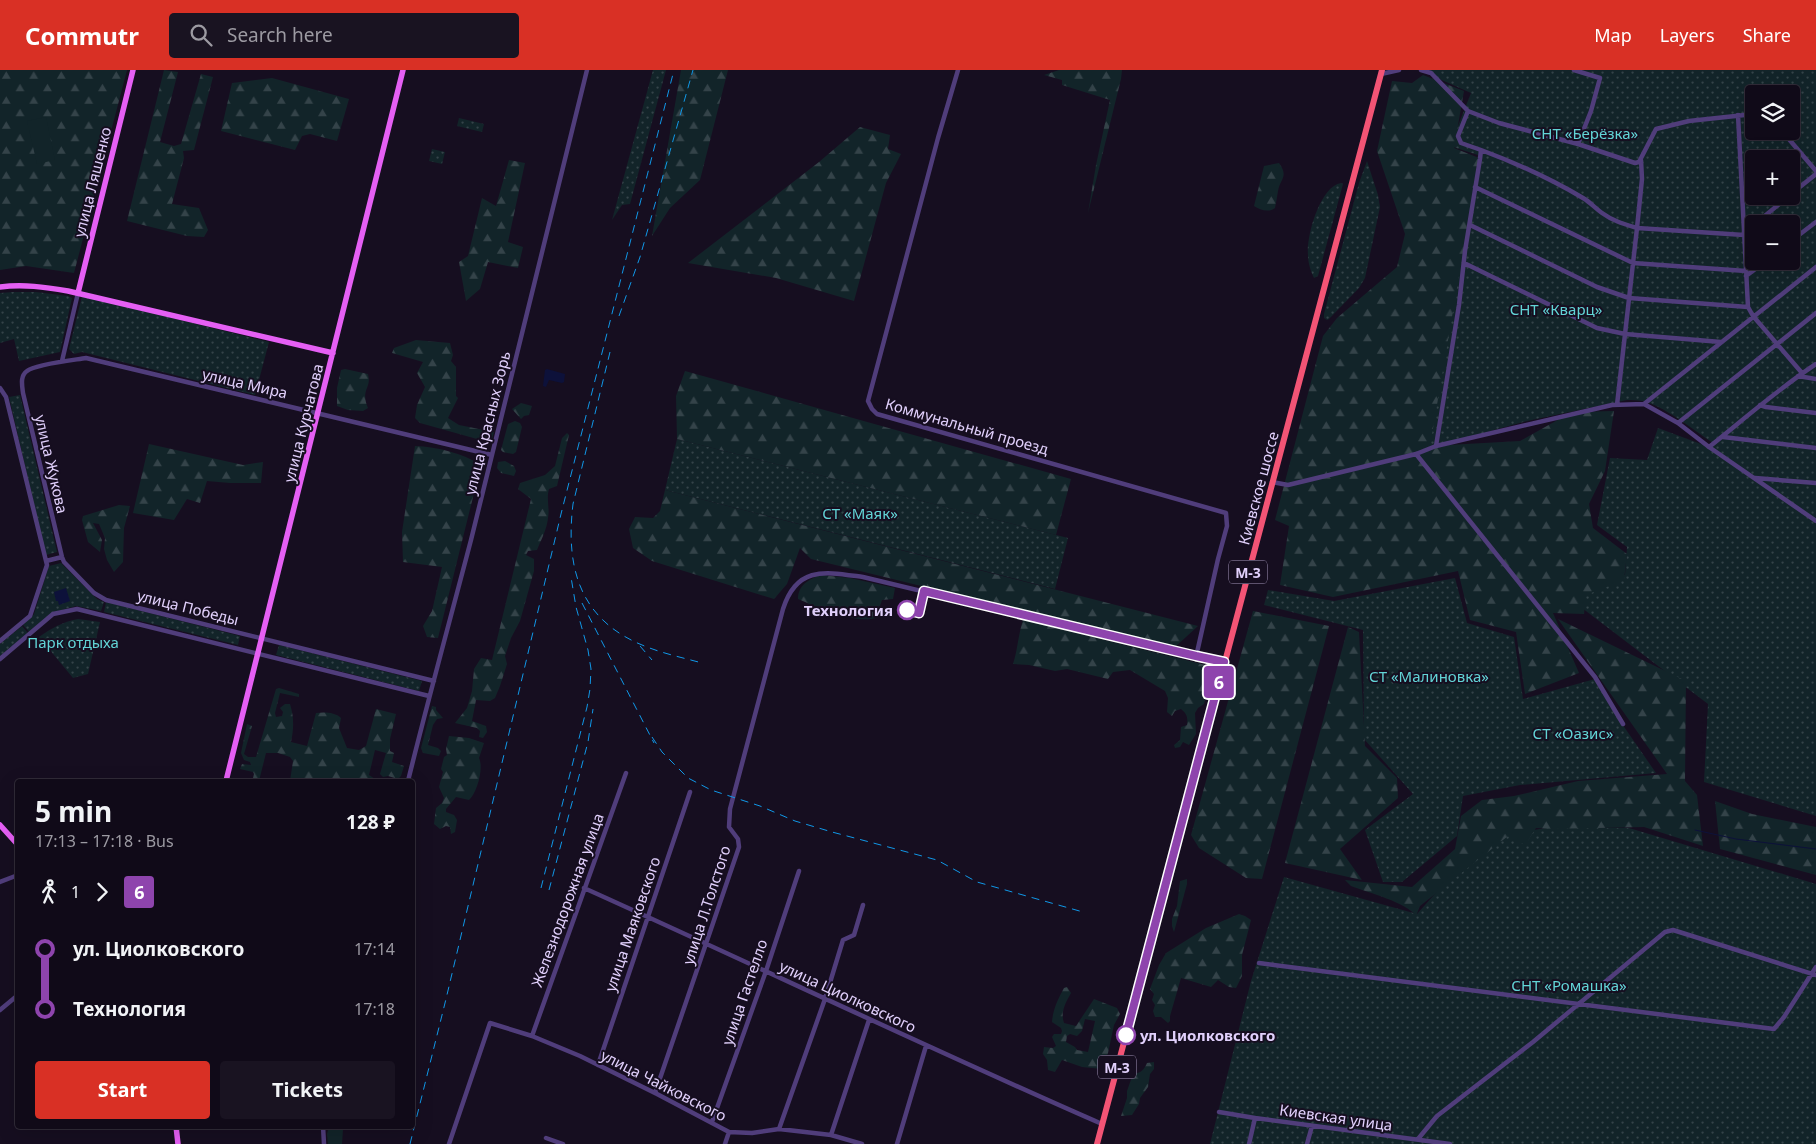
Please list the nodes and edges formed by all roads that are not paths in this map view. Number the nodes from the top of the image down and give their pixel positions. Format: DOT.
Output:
graph roads {
  1 [pos="133,70"];
  2 [pos="403,70"];
  3 [pos="587,70"];
  4 [pos="958,70"];
  5 [pos="1399,70"];
  6 [pos="1421,70"];
  7 [pos="1574,70"];
  8 [pos="1382,72"];
  9 [pos="1468,111"];
  10 [pos="1738,115"];
  11 [pos="1745,115"];
  12 [pos="1789,140"];
  13 [pos="1578,144"];
  14 [pos="1481,150"];
  15 [pos="1640,158"];
  16 [pos="1816,172"];
  17 [pos="1800,186"];
  18 [pos="1475,187"];
  19 [pos="1778,205"];
  20 [pos="1765,215"];
  21 [pos="1816,222"];
  22 [pos="1470,225"];
  23 [pos="1637,228"];
  24 [pos="1800,234"];
  25 [pos="1744,235"];
  26 [pos="1464,263"];
  27 [pos="1633,263"];
  28 [pos="1816,267"];
  29 [pos="1752,270"];
  30 [pos="1746,274"];
  31 [pos="0,288"];
  32 [pos="78,293"];
  33 [pos="1629,298"];
  34 [pos="1748,307"];
  35 [pos="1816,313"];
  36 [pos="1753,316"];
  37 [pos="1625,334"];
  38 [pos="1721,342"];
  39 [pos="1777,344"];
  40 [pos="333,353"];
  41 [pos="62,361"];
  42 [pos="1816,364"];
  43 [pos="1800,374"];
  44 [pos="23,376"];
  45 [pos="1816,378"];
  46 [pos="0,388"];
  47 [pos="1644,404"];
  48 [pos="1617,405"];
  49 [pos="1760,405"];
  50 [pos="318,413"];
  51 [pos="1816,413"];
  52 [pos="1678,423"];
  53 [pos="1723,437"];
  54 [pos="1436,446"];
  55 [pos="1709,447"];
  56 [pos="1816,448"];
  57 [pos="1416,454"];
  58 [pos="492,455"];
  59 [pos="1753,478"];
  60 [pos="1272,482"];
  61 [pos="1816,484"];
  62 [pos="1808,516"];
  63 [pos="1816,517"];
  64 [pos="1816,521"];
  65 [pos="62,558"];
  66 [pos="46,560"];
  67 [pos="262,639"];
  68 [pos="0,641"];
  69 [pos="258,654"];
  70 [pos="1196,656"];
  71 [pos="0,659"];
  72 [pos="1224,662"];
  73 [pos="434,681"];
  74 [pos="429,696"];
  75 [pos="1623,724"];
  76 [pos="626,772"];
  77 [pos="227,779"];
  78 [pos="408,779"];
  79 [pos="690,792"];
  80 [pos="0,825"];
  81 [pos="15,842"];
  82 [pos="799,871"];
  83 [pos="15,876"];
  84 [pos="0,882"];
  85 [pos="584,888"];
  86 [pos="862,905"];
  87 [pos="647,917"];
  88 [pos="707,944"];
  89 [pos="1259,963"];
  90 [pos="1816,967"];
  91 [pos="766,970"];
  92 [pos="1814,975"];
  93 [pos="15,998"];
  94 [pos="825,1000"];
  95 [pos="1578,1003"];
  96 [pos="0,1010"];
  97 [pos="869,1020"];
  98 [pos="532,1036"];
  99 [pos="926,1046"];
  100 [pos="598,1065"];
  101 [pos="655,1093"];
  102 [pos="1219,1112"];
  103 [pos="1255,1118"];
  104 [pos="712,1122"];
  105 [pos="1102,1124"];
  106 [pos="1312,1126"];
  107 [pos="176,1129"];
  108 [pos="324,1129"];
  109 [pos="779,1130"];
  110 [pos="729,1132"];
  111 [pos="831,1135"];
  112 [pos="546,1138"];
  113 [pos="1418,1139"];
  114 [pos="178,1144"];
  115 [pos="324,1144"];
  116 [pos="449,1144"];
  117 [pos="563,1144"];
  118 [pos="725,1144"];
  119 [pos="862,1144"];
  120 [pos="897,1144"];
  121 [pos="1097,1144"];
  122 [pos="1249,1144"];
  123 [pos="1307,1144"];
  124 [pos="1450,1144"];
  1 -- 32 [label="main road, улица Ляшенко"];
  2 -- 40 [label="main road, улица Курчатова"];
  3 -- 58 [label="street, улица Красных Зорь"];
  4 -- 70 [label="street, Коммунальный проезд"];
  5 -- 8 [label="street"];
  6 -- 9 [label="street"];
  7 -- 13 [label="street"];
  8 -- 60 [label="highway, Киевское шоссе / М-3"];
  9 -- 13 [label="street"];
  9 -- 14 [label="street"];
  10 -- 11 [label="street"];
  10 -- 15 [label="street"];
  10 -- 25 [label="street"];
  12 -- 16 [label="street"];
  13 -- 15 [label="street"];
  14 -- 18 [label="street"];
  14 -- 23 [label="street"];
  15 -- 23 [label="street"];
  16 -- 17 [label="street"];
  18 -- 22 [label="street"];
  18 -- 27 [label="street"];
  19 -- 20 [label="street"];
  21 -- 24 [label="street"];
  22 -- 26 [label="street"];
  22 -- 33 [label="street"];
  23 -- 25 [label="street"];
  23 -- 27 [label="street"];
  25 -- 30 [label="street"];
  26 -- 37 [label="street"];
  26 -- 54 [label="street"];
  27 -- 30 [label="street"];
  27 -- 33 [label="street"];
  28 -- 36 [label="street"];
  29 -- 30 [label="street"];
  30 -- 34 [label="street"];
  31 -- 32 [label="main road"];
  32 -- 40 [label="main road"];
  32 -- 41 [label="street, улица Ляшенко"];
  33 -- 34 [label="street"];
  33 -- 37 [label="street"];
  34 -- 36 [label="street"];
  35 -- 39 [label="street"];
  36 -- 38 [label="street"];
  36 -- 39 [label="street"];
  37 -- 38 [label="street"];
  37 -- 48 [label="street"];
  38 -- 47 [label="street"];
  39 -- 43 [label="street"];
  39 -- 52 [label="street"];
  40 -- 50 [label="main road, улица Курчатова"];
  41 -- 44 [label="street, улица Мира"];
  41 -- 50 [label="street, улица Мира"];
  42 -- 43 [label="street"];
  43 -- 45 [label="street"];
  43 -- 49 [label="street"];
  44 -- 65 [label="street, улица Жукова"];
  46 -- 66 [label="street, улица Жукова"];
  47 -- 48 [label="street"];
  47 -- 52 [label="street"];
  48 -- 54 [label="street"];
  49 -- 51 [label="street"];
  49 -- 53 [label="street"];
  50 -- 58 [label="street, улица Мира"];
  50 -- 67 [label="main road, улица Курчатова"];
  52 -- 55 [label="street"];
  53 -- 55 [label="street"];
  53 -- 56 [label="street"];
  54 -- 57 [label="street"];
  55 -- 59 [label="street"];
  57 -- 60 [label="street"];
  57 -- 75 [label="street"];
  58 -- 73 [label="street, улица Красных Зорь"];
  59 -- 61 [label="street"];
  59 -- 62 [label="street"];
  60 -- 72 [label="highway, Киевское шоссе / М-3"];
  62 -- 63 [label="street"];
  62 -- 64 [label="street"];
  65 -- 66 [label="street"];
  65 -- 67 [label="street, улица Победы"];
  66 -- 68 [label="street"];
  67 -- 69 [label="main road, улица Курчатова"];
  67 -- 73 [label="street, улица Победы"];
  69 -- 71 [label="street, улица Победы"];
  69 -- 74 [label="street, улица Победы"];
  69 -- 77 [label="main road, улица Курчатова"];
  70 -- 72 [label="street"];
  70 -- 88 [label="street, улица Л.Толстого"];
  72 -- 105 [label="highway, Киевское шоссе / М-3"];
  73 -- 74 [label="street, улица Красных Зорь"];
  74 -- 78 [label="street, улица Красных Зорь"];
  76 -- 85 [label="street, Железнодорожная улица"];
  79 -- 87 [label="street, улица Маяковского"];
  80 -- 81 [label="main road"];
  82 -- 91 [label="street, улица Гастелло"];
  83 -- 84 [label="street"];
  85 -- 87 [label="street, улица Циолковского"];
  85 -- 98 [label="street, Железнодорожная улица"];
  86 -- 94 [label="street"];
  87 -- 88 [label="street, улица Циолковского"];
  87 -- 100 [label="street, улица Маяковского"];
  88 -- 91 [label="street, улица Циолковского"];
  88 -- 101 [label="street, улица Л.Толстого"];
  89 -- 95 [label="street"];
  90 -- 92 [label="street"];
  91 -- 94 [label="street, улица Циолковского"];
  91 -- 104 [label="street, улица Гастелло"];
  92 -- 95 [label="street"];
  92 -- 95 [label="street"];
  93 -- 96 [label="street"];
  94 -- 97 [label="street, улица Циолковского"];
  94 -- 109 [label="street"];
  95 -- 113 [label="street"];
  97 -- 99 [label="street, улица Циолковского"];
  97 -- 111 [label="street"];
  98 -- 100 [label="street, улица Чайковского"];
  98 -- 116 [label="street, улица Чайковского"];
  99 -- 105 [label="street, улица Циолковского"];
  99 -- 120 [label="street"];
  100 -- 101 [label="street, улица Чайковского"];
  101 -- 104 [label="street, улица Чайковского"];
  102 -- 103 [label="street, Киевская улица"];
  103 -- 106 [label="street, Киевская улица"];
  103 -- 122 [label="street"];
  104 -- 110 [label="street, улица Чайковского"];
  105 -- 121 [label="highway, Киевское шоссе / М-3"];
  106 -- 113 [label="street, Киевская улица"];
  106 -- 123 [label="street"];
  107 -- 114 [label="main road"];
  108 -- 115 [label="street"];
  109 -- 110 [label="street, улица Чайковского"];
  109 -- 111 [label="street, улица Чайковского"];
  110 -- 118 [label="street"];
  111 -- 119 [label="street, улица Чайковского"];
  112 -- 117 [label="street"];
  113 -- 124 [label="street, Киевская улица"];
}
